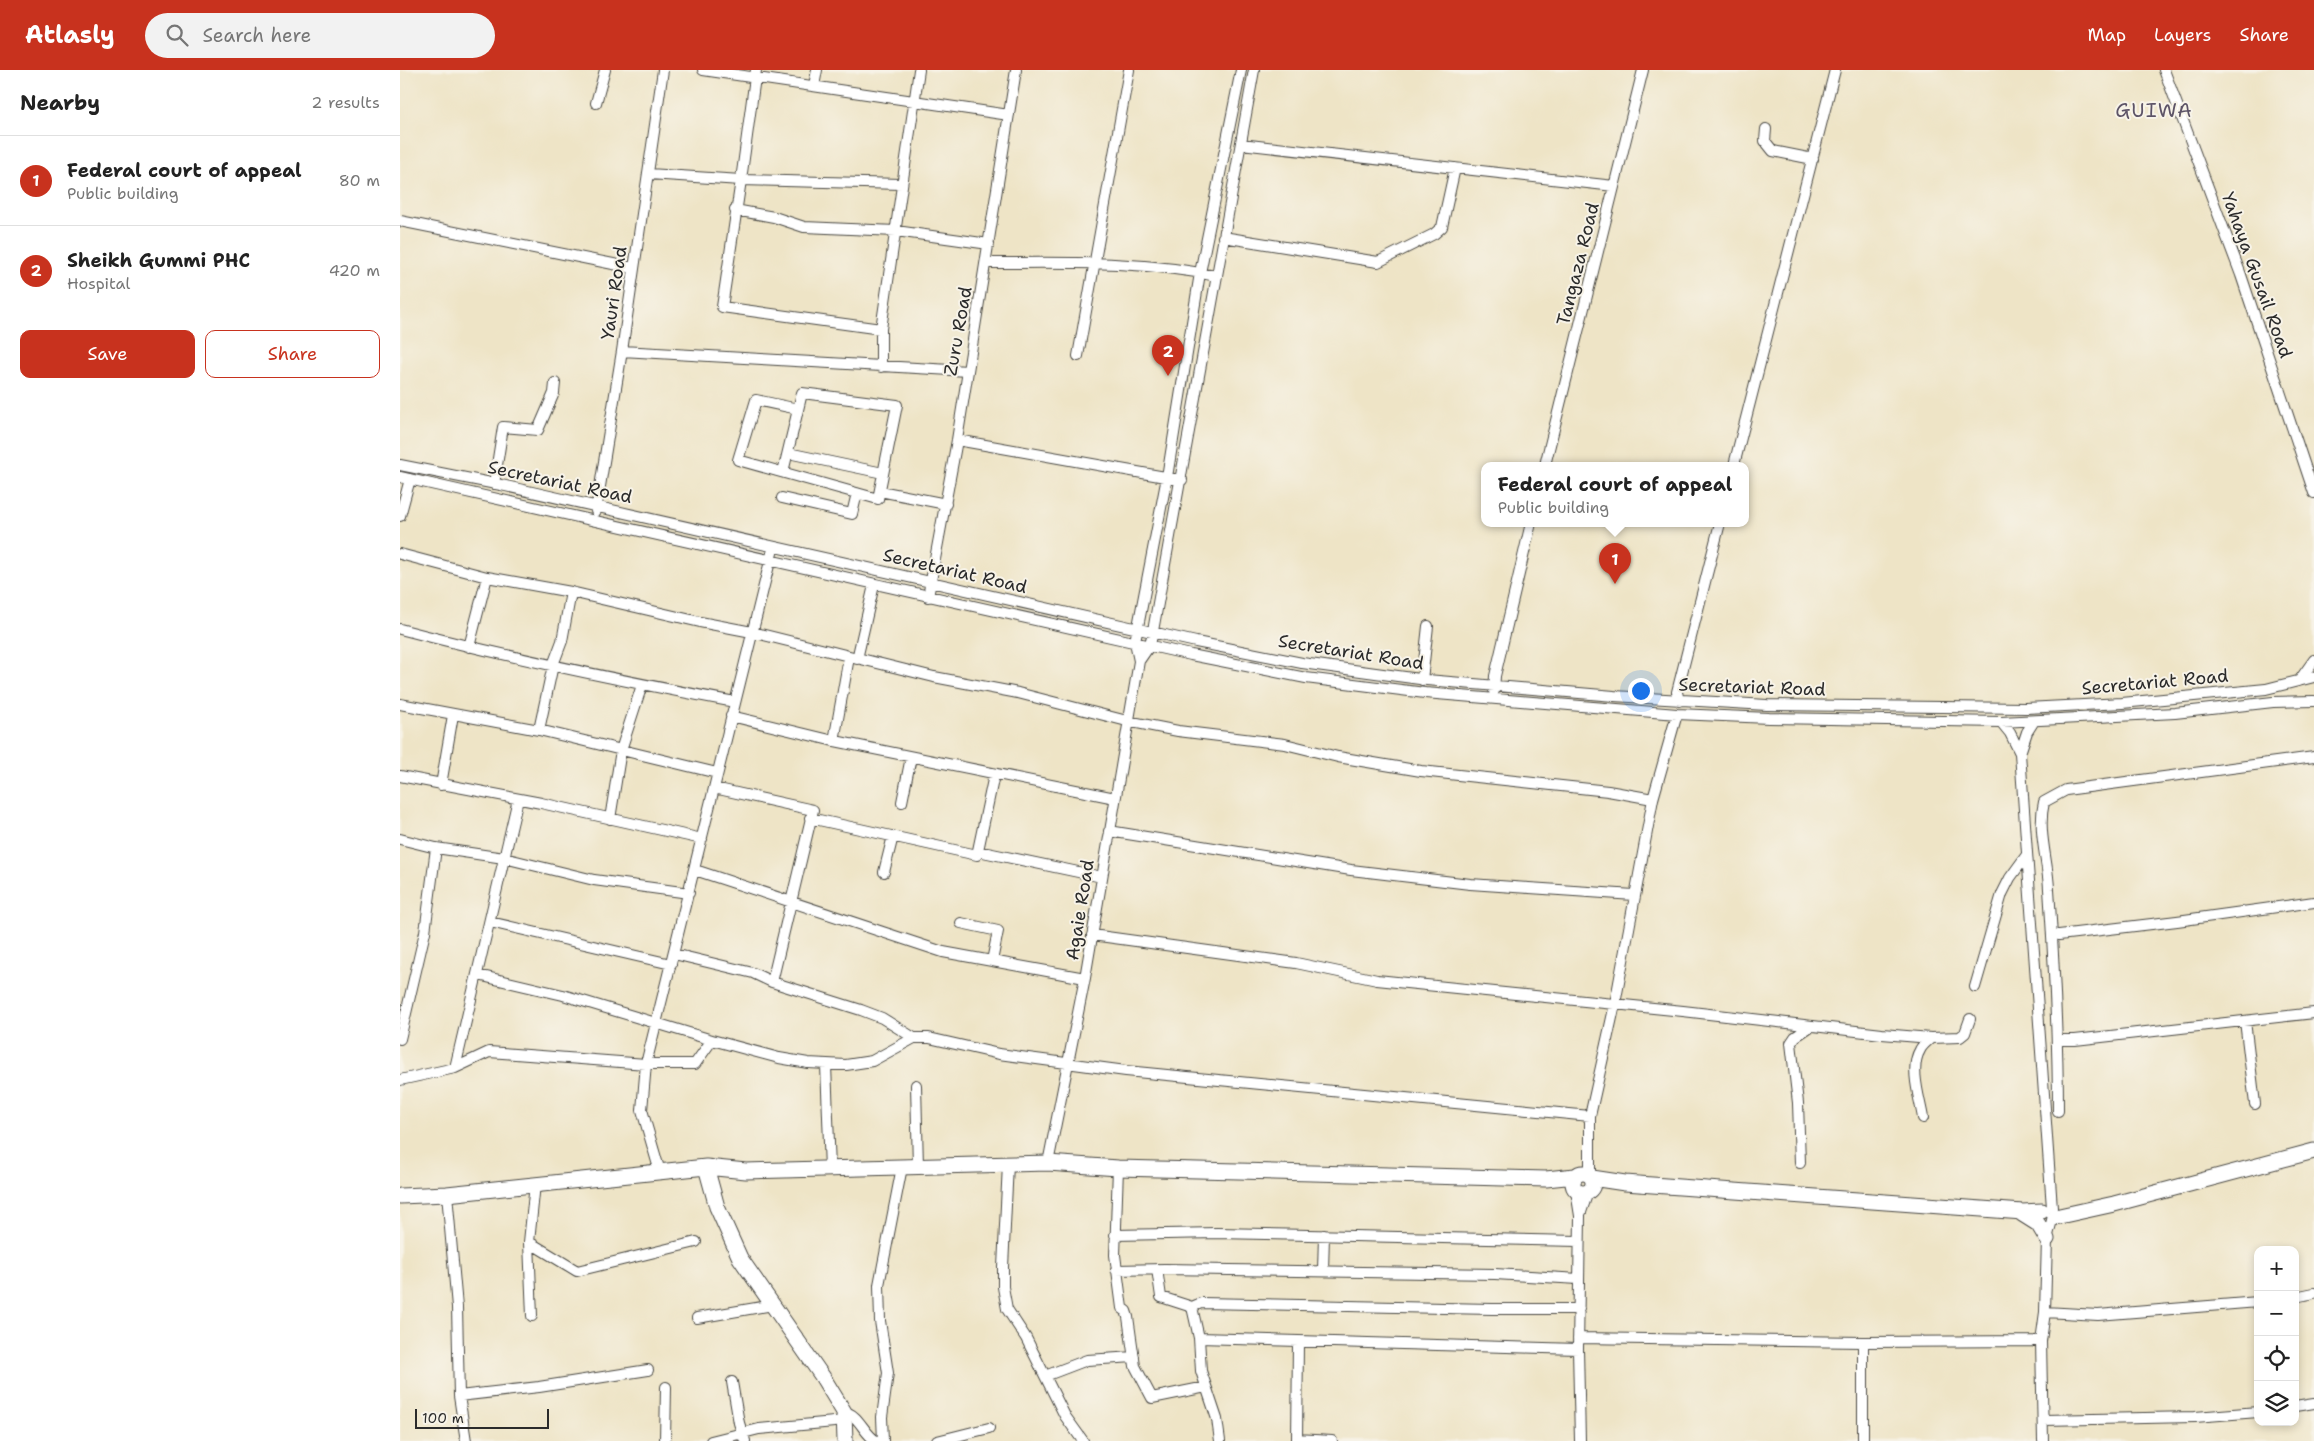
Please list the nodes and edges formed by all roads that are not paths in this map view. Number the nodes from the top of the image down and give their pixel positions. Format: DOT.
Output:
graph roads {
  1 [pos="605,70"];
  2 [pos="663,70"];
  3 [pos="702,70"];
  4 [pos="817,70"];
  5 [pos="919,70"];
  6 [pos="1016,70"];
  7 [pos="1129,70"];
  8 [pos="1241,70"];
  9 [pos="1254,70"];
  10 [pos="1644,70"];
  11 [pos="1835,70"];
  12 [pos="2164,70"];
  13 [pos="755,75"];
  14 [pos="814,86"];
  15 [pos="914,101"];
  16 [pos="596,103"];
  17 [pos="1009,115"];
  18 [pos="1766,129"];
  19 [pos="1241,144"];
  20 [pos="1813,159"];
  21 [pos="1455,168"];
  22 [pos="648,174"];
  23 [pos="741,180"];
  24 [pos="902,184"];
  25 [pos="1614,186"];
  26 [pos="735,210"];
  27 [pos="400,221"];
  28 [pos="896,231"];
  29 [pos="1224,237"];
  30 [pos="989,244"];
  31 [pos="986,263"];
  32 [pos="1095,263"];
  33 [pos="633,268"];
  34 [pos="1200,273"];
  35 [pos="1216,276"];
  36 [pos="881,329"];
  37 [pos="622,352"];
  38 [pos="1078,356"];
  39 [pos="881,367"];
  40 [pos="968,371"];
  41 [pos="555,383"];
  42 [pos="798,409"];
  43 [pos="957,440"];
  44 [pos="788,453"];
  45 [pos="1546,462"];
  46 [pos="1735,462"];
  47 [pos="400,465"];
  48 [pos="783,472"];
  49 [pos="883,473"];
  50 [pos="1167,477"];
  51 [pos="405,478"];
  52 [pos="1182,480"];
  53 [pos="494,484"];
  54 [pos="880,491"];
  55 [pos="857,493"];
  56 [pos="2314,493"];
  57 [pos="782,498"];
  58 [pos="946,504"];
  59 [pos="598,507"];
  60 [pos="400,516"];
  61 [pos="594,521"];
  62 [pos="1530,527"];
  63 [pos="1719,527"];
  64 [pos="774,548"];
  65 [pos="400,554"];
  66 [pos="770,560"];
  67 [pos="487,577"];
  68 [pos="932,582"];
  69 [pos="874,584"];
  70 [pos="571,592"];
  71 [pos="928,597"];
  72 [pos="1428,626"];
  73 [pos="1138,628"];
  74 [pos="400,630"];
  75 [pos="1153,631"];
  76 [pos="752,632"];
  77 [pos="1136,642"];
  78 [pos="1150,645"];
  79 [pos="469,647"];
  80 [pos="853,658"];
  81 [pos="2314,660"];
  82 [pos="1139,662"];
  83 [pos="552,665"];
  84 [pos="2314,677"];
  85 [pos="1422,680"];
  86 [pos="2299,681"];
  87 [pos="642,685"];
  88 [pos="1494,685"];
  89 [pos="1494,699"];
  90 [pos="1679,701"];
  91 [pos="2296,701"];
  92 [pos="2314,701"];
  93 [pos="735,702"];
  94 [pos="400,704"];
  95 [pos="2314,709"];
  96 [pos="1677,714"];
  97 [pos="454,715"];
  98 [pos="731,716"];
  99 [pos="1127,721"];
  100 [pos="2034,721"];
  101 [pos="2001,722"];
  102 [pos="538,730"];
  103 [pos="834,741"];
  104 [pos="621,750"];
  105 [pos="2020,754"];
  106 [pos="911,757"];
  107 [pos="2314,757"];
  108 [pos="718,773"];
  109 [pos="994,775"];
  110 [pos="400,776"];
  111 [pos="441,785"];
  112 [pos="714,788"];
  113 [pos="1114,798"];
  114 [pos="1654,798"];
  115 [pos="518,799"];
  116 [pos="902,802"];
  117 [pos="810,818"];
  118 [pos="610,819"];
  119 [pos="1109,831"];
  120 [pos="893,836"];
  121 [pos="400,839"];
  122 [pos="702,839"];
  123 [pos="436,848"];
  124 [pos="978,851"];
  125 [pos="2026,856"];
  126 [pos="504,858"];
  127 [pos="695,870"];
  128 [pos="884,872"];
  129 [pos="1102,877"];
  130 [pos="689,893"];
  131 [pos="1634,895"];
  132 [pos="2314,902"];
  133 [pos="791,903"];
  134 [pos="490,922"];
  135 [pos="961,923"];
  136 [pos="2052,933"];
  137 [pos="1092,935"];
  138 [pos="672,959"];
  139 [pos="992,961"];
  140 [pos="478,975"];
  141 [pos="1085,978"];
  142 [pos="772,982"];
  143 [pos="1975,987"];
  144 [pos="1615,1004"];
  145 [pos="2314,1012"];
  146 [pos="1970,1019"];
  147 [pos="2245,1021"];
  148 [pos="656,1022"];
  149 [pos="1811,1026"];
  150 [pos="914,1038"];
  151 [pos="1931,1038"];
  152 [pos="400,1039"];
  153 [pos="712,1040"];
  154 [pos="2058,1040"];
  155 [pos="646,1064"];
  156 [pos="826,1064"];
  157 [pos="1069,1064"];
  158 [pos="455,1068"];
  159 [pos="400,1080"];
  160 [pos="916,1085"];
  161 [pos="2255,1104"];
  162 [pos="2058,1111"];
  163 [pos="1590,1116"];
  164 [pos="1923,1118"];
  165 [pos="2314,1151"];
  166 [pos="1048,1163"];
  167 [pos="1008,1164"];
  168 [pos="1800,1164"];
  169 [pos="706,1167"];
  170 [pos="902,1167"];
  171 [pos="918,1167"];
  172 [pos="1118,1168"];
  173 [pos="830,1169"];
  174 [pos="660,1172"];
  175 [pos="1583,1183"];
  176 [pos="535,1184"];
  177 [pos="447,1194"];
  178 [pos="400,1196"];
  179 [pos="2021,1212"];
  180 [pos="2051,1214"];
  181 [pos="1115,1235"];
  182 [pos="1324,1235"];
  183 [pos="2047,1238"];
  184 [pos="529,1242"];
  185 [pos="696,1242"];
  186 [pos="1579,1242"];
  187 [pos="1157,1269"];
  188 [pos="1116,1270"];
  189 [pos="1323,1271"];
  190 [pos="1579,1279"];
  191 [pos="2314,1293"];
  192 [pos="2299,1296"];
  193 [pos="2254,1302"];
  194 [pos="773,1305"];
  195 [pos="1192,1307"];
  196 [pos="1578,1309"];
  197 [pos="2045,1312"];
  198 [pos="532,1316"];
  199 [pos="697,1318"];
  200 [pos="1199,1338"];
  201 [pos="1578,1338"];
  202 [pos="1298,1342"];
  203 [pos="1863,1342"];
  204 [pos="2041,1342"];
  205 [pos="1578,1350"];
  206 [pos="1134,1357"];
  207 [pos="648,1370"];
  208 [pos="1045,1376"];
  209 [pos="732,1382"];
  210 [pos="666,1387"];
  211 [pos="1206,1387"];
  212 [pos="459,1396"];
  213 [pos="2314,1403"];
  214 [pos="2299,1405"];
  215 [pos="2254,1412"];
  216 [pos="844,1417"];
  217 [pos="2043,1420"];
  218 [pos="989,1428"];
  219 [pos="744,1436"];
  220 [pos="1297,1440"];
  221 [pos="466,1441"];
  222 [pos="665,1441"];
  223 [pos="711,1441"];
  224 [pos="845,1441"];
  225 [pos="876,1441"];
  226 [pos="883,1441"];
  227 [pos="937,1441"];
  228 [pos="1083,1441"];
  229 [pos="1220,1441"];
  230 [pos="1332,1441"];
  231 [pos="1580,1441"];
  232 [pos="1863,1441"];
  233 [pos="2043,1441"];
  1 -- 16 [label="street"];
  2 -- 22 [label="street, Yauri Road"];
  3 -- 13 [label="street"];
  4 -- 14 [label="street"];
  5 -- 15 [label="street"];
  6 -- 17 [label="street, Zuru Road"];
  7 -- 32 [label="street"];
  8 -- 34 [label="street"];
  9 -- 19 [label="street"];
  10 -- 25 [label="street, Tangaza Road"];
  11 -- 20 [label="street"];
  12 -- 56 [label="street, Yahaya Gusail Road"];
  13 -- 14 [label="street"];
  13 -- 23 [label="street"];
  14 -- 15 [label="street"];
  15 -- 17 [label="street"];
  15 -- 24 [label="street"];
  17 -- 30 [label="street, Zuru Road"];
  18 -- 20 [label="street"];
  19 -- 21 [label="street"];
  19 -- 29 [label="street"];
  20 -- 46 [label="street"];
  21 -- 25 [label="street"];
  21 -- 29 [label="street"];
  22 -- 23 [label="street"];
  22 -- 33 [label="street, Yauri Road"];
  23 -- 24 [label="street"];
  23 -- 26 [label="street"];
  24 -- 28 [label="street"];
  25 -- 45 [label="street, Tangaza Road"];
  26 -- 28 [label="street"];
  26 -- 36 [label="street"];
  27 -- 33 [label="street"];
  28 -- 30 [label="street"];
  28 -- 36 [label="street"];
  29 -- 35 [label="street"];
  30 -- 31 [label="street, Zuru Road"];
  31 -- 32 [label="street"];
  31 -- 40 [label="street, Zuru Road"];
  32 -- 34 [label="street"];
  32 -- 38 [label="street"];
  33 -- 37 [label="street, Yauri Road"];
  34 -- 35 [label="street"];
  34 -- 50 [label="street"];
  35 -- 52 [label="street"];
  36 -- 39 [label="street"];
  37 -- 39 [label="street"];
  37 -- 59 [label="street, Yauri Road"];
  39 -- 40 [label="street"];
  40 -- 43 [label="street, Zuru Road"];
  41 -- 53 [label="street"];
  42 -- 44 [label="street"];
  42 -- 48 [label="street"];
  42 -- 49 [label="street"];
  43 -- 50 [label="street"];
  43 -- 58 [label="street, Zuru Road"];
  44 -- 48 [label="street"];
  44 -- 49 [label="street"];
  47 -- 53 [label="street, Secretariat Road"];
  48 -- 55 [label="street"];
  49 -- 54 [label="street"];
  50 -- 52 [label="street"];
  50 -- 73 [label="street"];
  51 -- 60 [label="street"];
  51 -- 61 [label="street, Secretariat Road"];
  52 -- 75 [label="street"];
  53 -- 59 [label="street, Secretariat Road"];
  54 -- 55 [label="street"];
  54 -- 58 [label="street"];
  55 -- 57 [label="street"];
  58 -- 68 [label="street, Zuru Road"];
  59 -- 61 [label="street, Yauri Road"];
  59 -- 64 [label="street, Secretariat Road"];
  61 -- 66 [label="street, Secretariat Road"];
  62 -- 88 [label="street"];
  63 -- 90 [label="street"];
  64 -- 66 [label="street"];
  64 -- 68 [label="street, Secretariat Road"];
  65 -- 67 [label="street"];
  66 -- 69 [label="street, Secretariat Road"];
  66 -- 76 [label="street"];
  67 -- 70 [label="street"];
  67 -- 79 [label="street"];
  68 -- 71 [label="street, Zuru Road"];
  68 -- 73 [label="street, Secretariat Road"];
  69 -- 71 [label="street, Secretariat Road"];
  69 -- 80 [label="street"];
  70 -- 76 [label="street"];
  70 -- 83 [label="street"];
  71 -- 77 [label="street, Secretariat Road"];
  72 -- 85 [label="street"];
  73 -- 75 [label="street, Secretariat Road"];
  73 -- 77 [label="street"];
  74 -- 79 [label="street"];
  75 -- 78 [label="street"];
  75 -- 85 [label="street, Secretariat Road"];
  76 -- 80 [label="street"];
  76 -- 93 [label="street"];
  77 -- 78 [label="street, Secretariat Road"];
  77 -- 82 [label="street"];
  78 -- 82 [label="street"];
  78 -- 89 [label="street, Secretariat Road"];
  79 -- 83 [label="street"];
  80 -- 99 [label="street"];
  80 -- 103 [label="street"];
  81 -- 86 [label="street"];
  82 -- 99 [label="street, Agaie Road"];
  83 -- 87 [label="street"];
  83 -- 102 [label="street"];
  84 -- 86 [label="street, Secretariat Road"];
  85 -- 88 [label="street, Secretariat Road"];
  86 -- 90 [label="street, Secretariat Road"];
  87 -- 93 [label="street"];
  87 -- 104 [label="street"];
  88 -- 89 [label="street"];
  88 -- 90 [label="street, Secretariat Road"];
  89 -- 96 [label="street, Secretariat Road"];
  91 -- 92 [label="street, Secretariat Road"];
  91 -- 95 [label="street"];
  91 -- 100 [label="street, Secretariat Road"];
  93 -- 98 [label="street"];
  94 -- 97 [label="street"];
  96 -- 101 [label="street, Secretariat Road"];
  96 -- 114 [label="street"];
  97 -- 102 [label="street"];
  97 -- 111 [label="street"];
  98 -- 103 [label="street"];
  98 -- 108 [label="street"];
  99 -- 113 [label="street, Agaie Road"];
  99 -- 114 [label="street"];
  100 -- 101 [label="street, Secretariat Road"];
  100 -- 105 [label="street"];
  101 -- 105 [label="street"];
  102 -- 104 [label="street"];
  103 -- 106 [label="street"];
  104 -- 108 [label="street"];
  104 -- 118 [label="street"];
  105 -- 125 [label="street"];
  106 -- 109 [label="street"];
  106 -- 116 [label="street"];
  107 -- 136 [label="street"];
  108 -- 112 [label="street"];
  109 -- 113 [label="street"];
  109 -- 124 [label="street"];
  110 -- 111 [label="street"];
  111 -- 115 [label="street"];
  112 -- 117 [label="street"];
  112 -- 122 [label="street"];
  113 -- 119 [label="street, Agaie Road"];
  114 -- 131 [label="street"];
  115 -- 118 [label="street"];
  115 -- 126 [label="street"];
  117 -- 120 [label="street"];
  117 -- 133 [label="street"];
  118 -- 122 [label="street"];
  119 -- 129 [label="street, Agaie Road"];
  119 -- 131 [label="street"];
  120 -- 124 [label="street"];
  120 -- 128 [label="street"];
  121 -- 123 [label="street"];
  122 -- 127 [label="street"];
  123 -- 126 [label="street"];
  123 -- 152 [label="street"];
  124 -- 129 [label="street"];
  125 -- 143 [label="street"];
  125 -- 180 [label="street"];
  126 -- 130 [label="street"];
  126 -- 134 [label="street"];
  127 -- 130 [label="street"];
  127 -- 133 [label="street"];
  129 -- 137 [label="street, Agaie Road"];
  130 -- 138 [label="street"];
  131 -- 144 [label="street"];
  132 -- 136 [label="street"];
  133 -- 139 [label="street"];
  133 -- 142 [label="street"];
  134 -- 138 [label="street"];
  134 -- 140 [label="street"];
  135 -- 139 [label="street"];
  136 -- 154 [label="street"];
  137 -- 141 [label="street, Agaie Road"];
  137 -- 144 [label="street"];
  138 -- 142 [label="street"];
  138 -- 148 [label="street"];
  139 -- 141 [label="street"];
  140 -- 148 [label="street"];
  140 -- 158 [label="street"];
  141 -- 157 [label="street, Agaie Road"];
  142 -- 150 [label="street"];
  144 -- 149 [label="street"];
  144 -- 163 [label="street"];
  145 -- 147 [label="street"];
  146 -- 151 [label="street"];
  147 -- 154 [label="street"];
  147 -- 161 [label="street"];
  148 -- 153 [label="street"];
  148 -- 155 [label="street"];
  149 -- 151 [label="street"];
  149 -- 168 [label="street"];
  150 -- 156 [label="street"];
  150 -- 157 [label="street"];
  151 -- 164 [label="street"];
  153 -- 155 [label="street"];
  153 -- 156 [label="street"];
  154 -- 162 [label="street"];
  155 -- 158 [label="street"];
  155 -- 174 [label="street"];
  156 -- 173 [label="street"];
  157 -- 163 [label="street"];
  157 -- 166 [label="street, Agaie Road"];
  158 -- 159 [label="street"];
  160 -- 171 [label="street"];
  163 -- 175 [label="street"];
  165 -- 180 [label="street"];
  166 -- 167 [label="street"];
  166 -- 172 [label="street"];
  167 -- 171 [label="street"];
  167 -- 208 [label="street"];
  169 -- 173 [label="street"];
  169 -- 174 [label="street"];
  169 -- 194 [label="street"];
  170 -- 171 [label="street"];
  170 -- 173 [label="street"];
  170 -- 226 [label="street"];
  172 -- 175 [label="street"];
  172 -- 181 [label="street"];
  174 -- 176 [label="street"];
  175 -- 179 [label="street"];
  175 -- 186 [label="street"];
  176 -- 177 [label="street"];
  176 -- 184 [label="street"];
  177 -- 178 [label="street"];
  177 -- 212 [label="street"];
  179 -- 180 [label="street"];
  179 -- 183 [label="street"];
  180 -- 183 [label="street"];
  181 -- 182 [label="street"];
  181 -- 188 [label="street"];
  182 -- 186 [label="street"];
  182 -- 189 [label="street"];
  183 -- 197 [label="street"];
  184 -- 185 [label="street"];
  184 -- 198 [label="street"];
  186 -- 190 [label="street"];
  187 -- 188 [label="street"];
  187 -- 189 [label="street"];
  187 -- 195 [label="street"];
  188 -- 206 [label="street"];
  189 -- 190 [label="street"];
  190 -- 196 [label="street"];
  191 -- 192 [label="street"];
  193 -- 197 [label="street"];
  194 -- 199 [label="street"];
  194 -- 216 [label="street"];
  195 -- 196 [label="street"];
  195 -- 200 [label="street"];
  196 -- 201 [label="street"];
  197 -- 204 [label="street"];
  200 -- 202 [label="street"];
  200 -- 211 [label="street"];
  201 -- 203 [label="street"];
  201 -- 205 [label="street"];
  202 -- 205 [label="street"];
  202 -- 220 [label="street"];
  203 -- 204 [label="street"];
  203 -- 232 [label="street"];
  204 -- 217 [label="street"];
  205 -- 231 [label="street"];
  206 -- 208 [label="street"];
  206 -- 211 [label="street"];
  207 -- 212 [label="street"];
  208 -- 228 [label="street"];
  209 -- 219 [label="street"];
  210 -- 222 [label="street"];
  211 -- 229 [label="street"];
  212 -- 221 [label="street"];
  213 -- 214 [label="street"];
  215 -- 217 [label="street"];
  216 -- 219 [label="street"];
  216 -- 224 [label="street"];
  216 -- 225 [label="street"];
  217 -- 233 [label="street"];
  218 -- 227 [label="street"];
  219 -- 223 [label="street"];
  220 -- 230 [label="street"];
}
